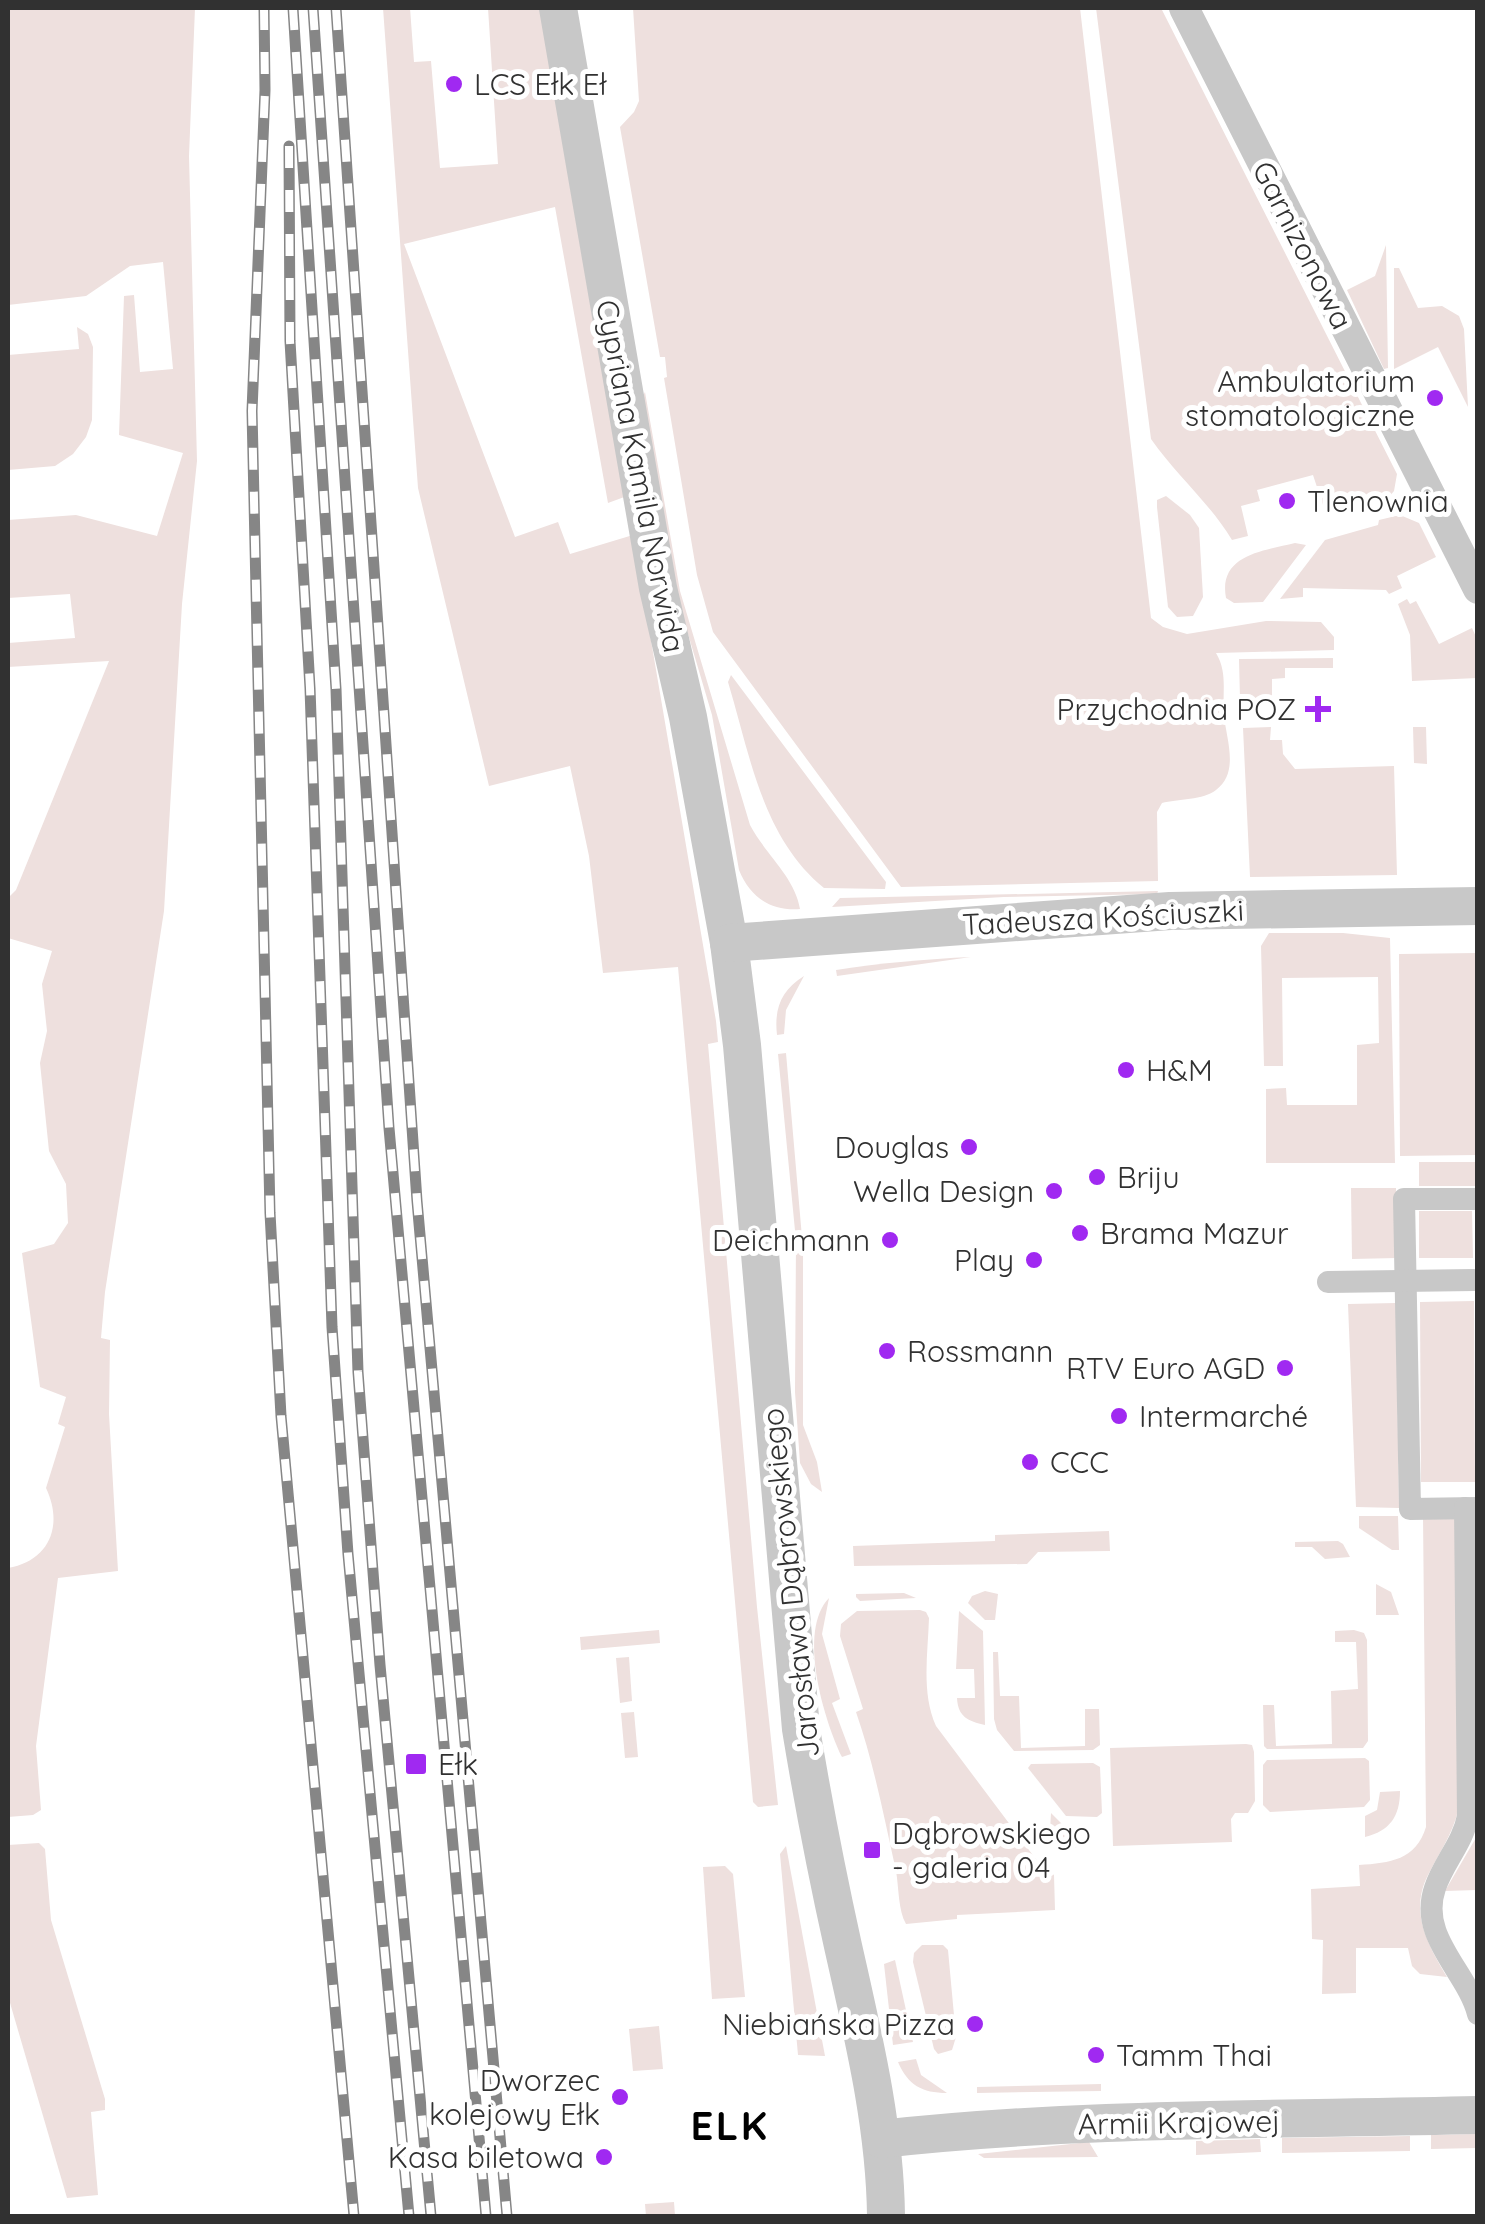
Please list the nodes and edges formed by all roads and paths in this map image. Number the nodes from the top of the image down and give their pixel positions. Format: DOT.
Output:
graph roads {
  1 [pos="558,8"];
  2 [pos="1184,8"];
  3 [pos="1478,589"];
  4 [pos="1478,906"];
  5 [pos="728,943"];
  6 [pos="1478,1198"];
  7 [pos="1474,1280"];
  8 [pos="1406,1281"];
  9 [pos="1328,1282"];
  10 [pos="1471,1508"];
  11 [pos="1478,2014"];
  12 [pos="1478,2115"];
  13 [pos="880,2140"];
  14 [pos="886,2216"];
  1 -- 5 [label="street, Cypriana Kamila Norwida"];
  2 -- 3 [label="street, Garnizonowa"];
  4 -- 5 [label="street, Tadeusza Kościuszki"];
  5 -- 13 [label="street, Jarosława Dąbrowskiego"];
  6 -- 8 [label="street"];
  7 -- 8 [label="street"];
  8 -- 9 [label="street"];
  8 -- 10 [label="street"];
  10 -- 11 [label="street"];
  12 -- 13 [label="street, Armii Krajowej"];
  13 -- 14 [label="street, Jarosława Dąbrowskiego"];
}
